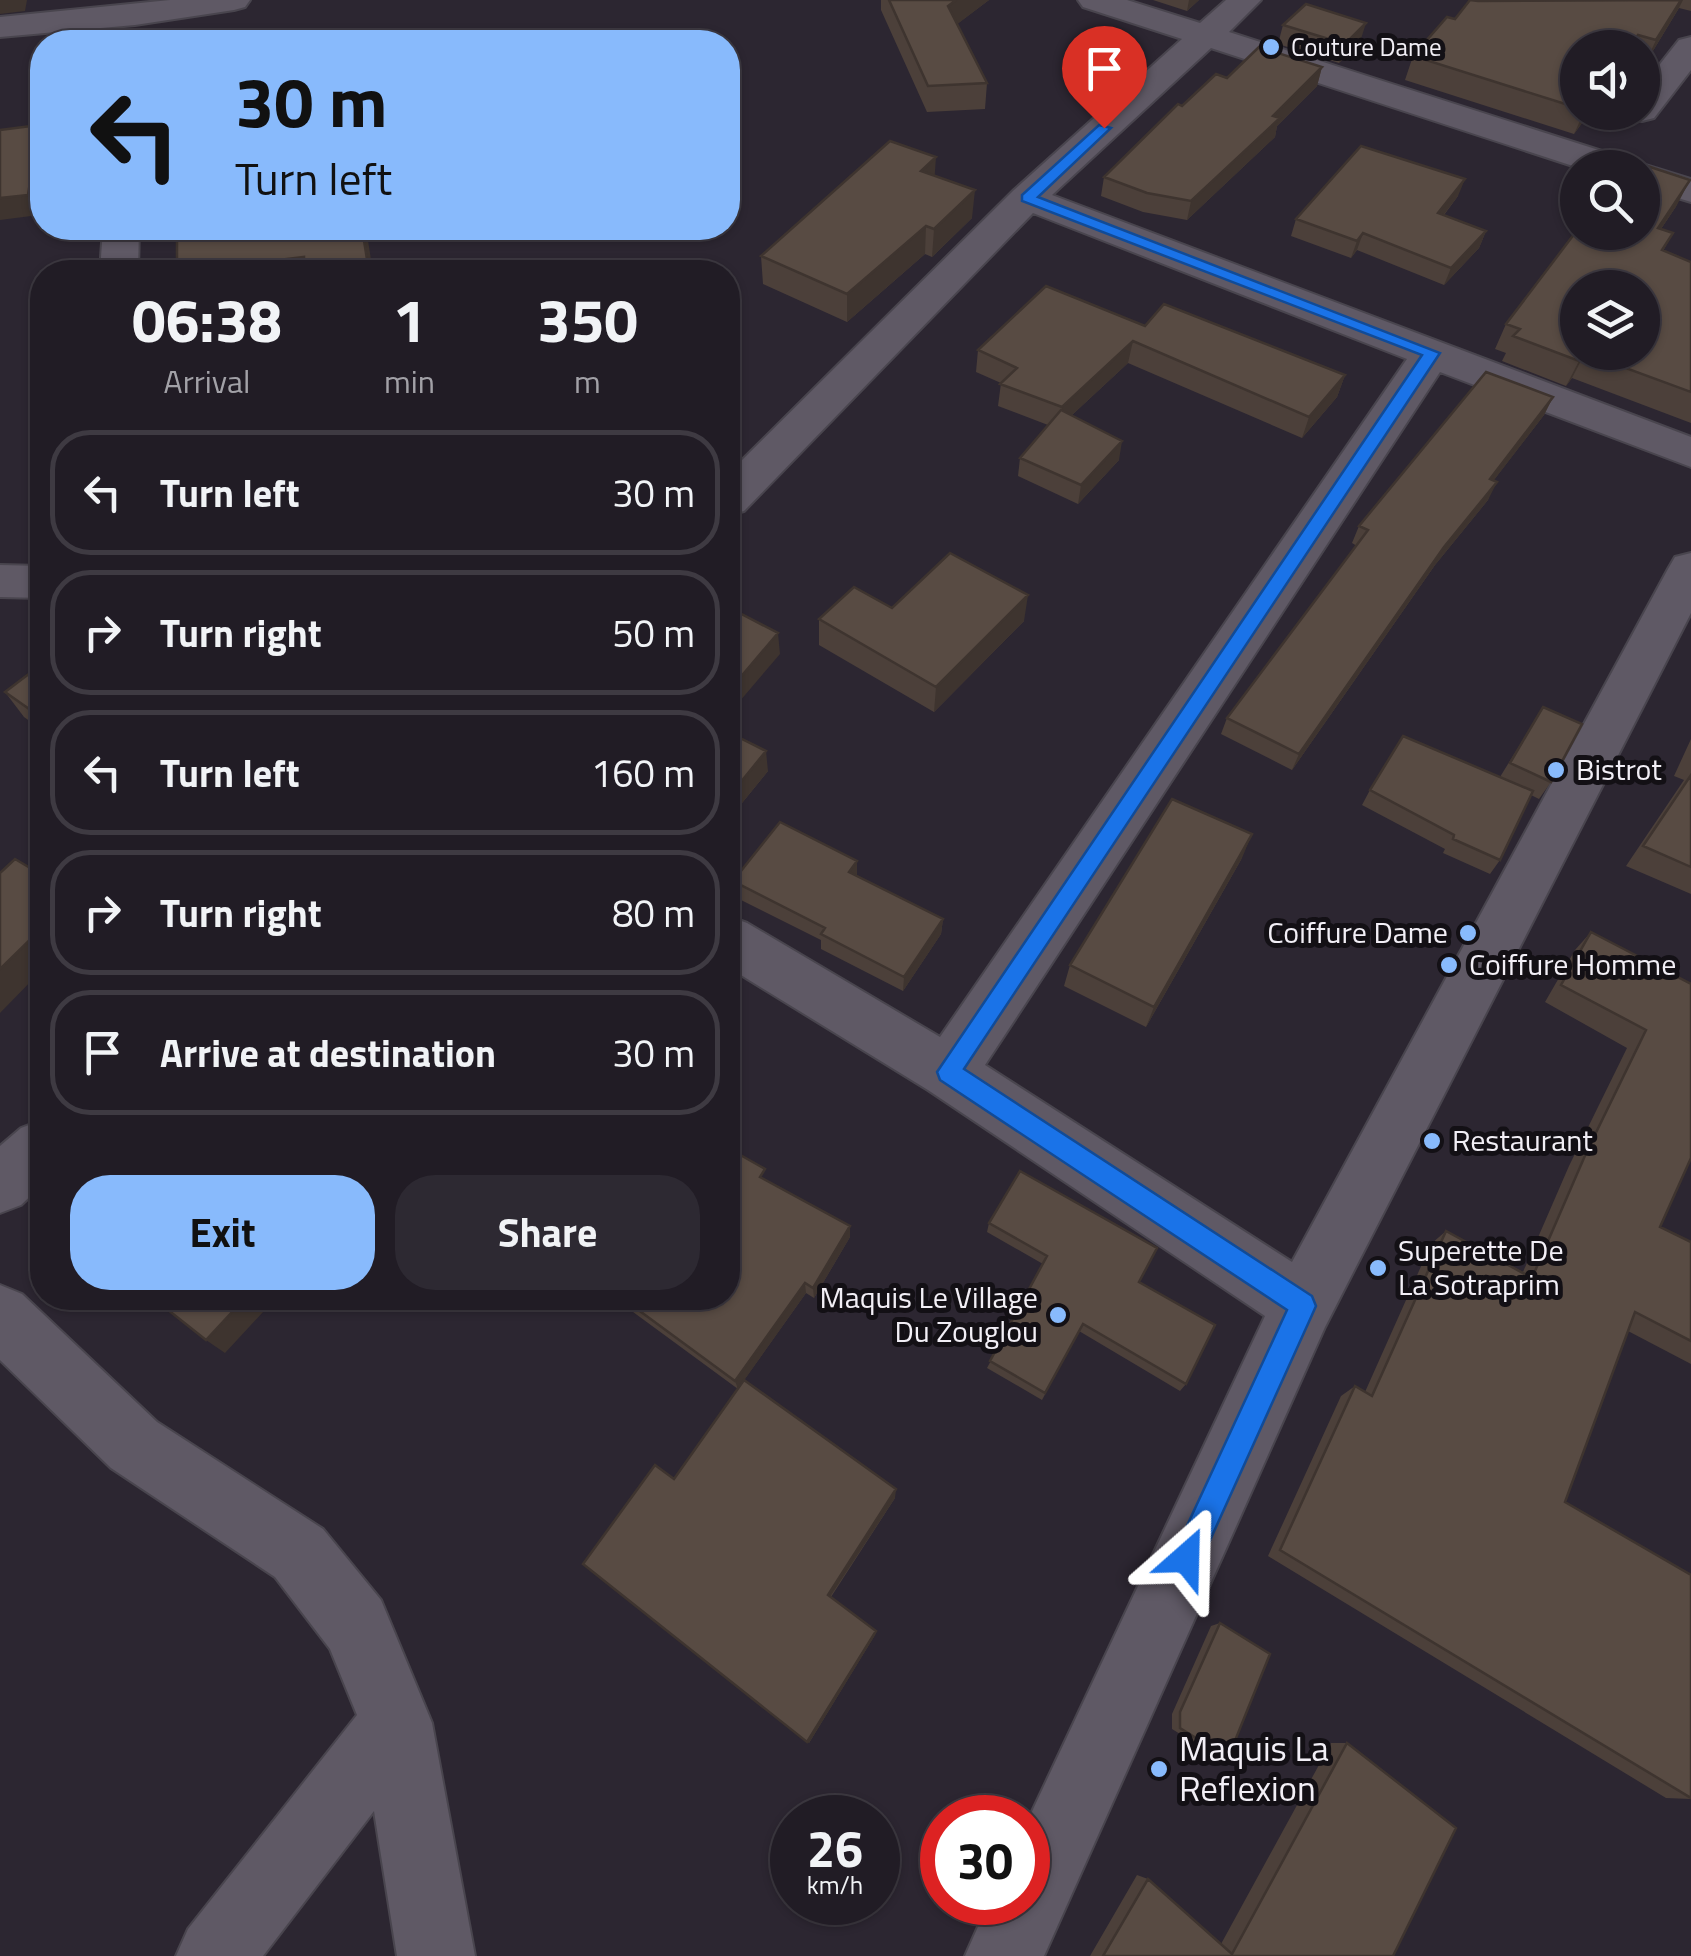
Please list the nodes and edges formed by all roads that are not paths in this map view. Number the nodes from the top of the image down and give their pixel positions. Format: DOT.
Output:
graph roads {
  1 [pos="234,0"];
  2 [pos="1094,0"];
  3 [pos="1244,0"];
  4 [pos="135,19"];
  5 [pos="0,28"];
  6 [pos="1206,36"];
  7 [pos="1691,47"];
  8 [pos="1660,88"];
  9 [pos="1563,150"];
  10 [pos="1660,182"];
  11 [pos="1691,191"];
  12 [pos="1027,198"];
  13 [pos="1432,353"];
  14 [pos="1691,453"];
  15 [pos="740,488"];
  16 [pos="1691,569"];
  17 [pos="0,581"];
  18 [pos="30,582"];
  19 [pos="740,947"];
  20 [pos="948,1072"];
  21 [pos="30,1158"];
  22 [pos="0,1185"];
  23 [pos="1303,1306"];
  24 [pos="0,1316"];
  25 [pos="396,1722"];
  26 [pos="215,1956"];
  27 [pos="436,1956"];
  28 [pos="1004,1956"];
  1 -- 4 [label="street"];
  2 -- 6 [label="street"];
  3 -- 6 [label="street"];
  4 -- 5 [label="street"];
  6 -- 9 [label="street"];
  6 -- 12 [label="street"];
  7 -- 8 [label="street"];
  10 -- 11 [label="street"];
  12 -- 13 [label="street"];
  12 -- 15 [label="street"];
  13 -- 14 [label="street"];
  13 -- 20 [label="street"];
  16 -- 23 [label="street"];
  17 -- 18 [label="street"];
  19 -- 20 [label="street"];
  20 -- 23 [label="street"];
  21 -- 22 [label="street"];
  23 -- 28 [label="street"];
  24 -- 25 [label="street"];
  25 -- 26 [label="street"];
  25 -- 27 [label="street"];
}
